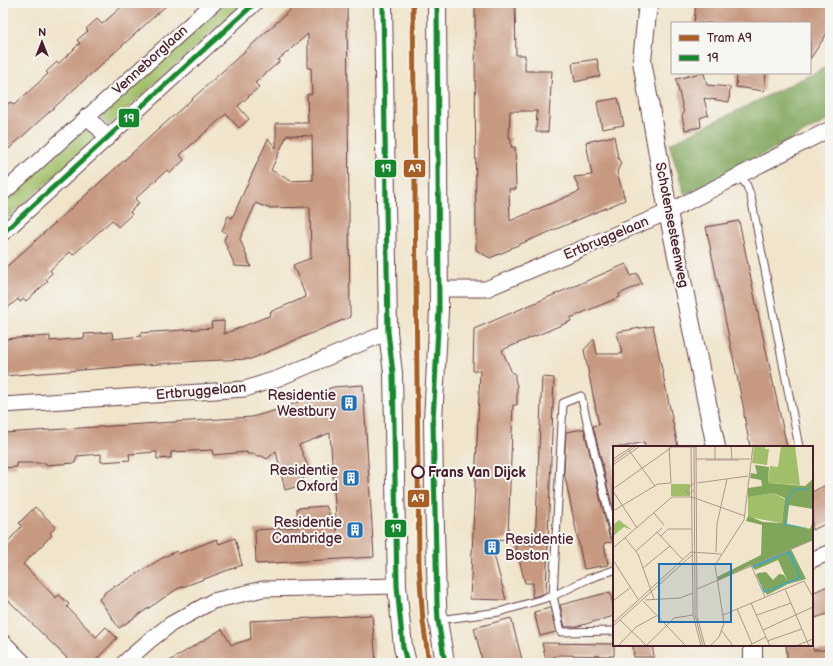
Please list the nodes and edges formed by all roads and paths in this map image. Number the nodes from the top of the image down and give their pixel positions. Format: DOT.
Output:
graph roads {
  1 [pos="214,3"];
  2 [pos="255,3"];
  3 [pos="383,3"];
  4 [pos="437,3"];
  5 [pos="650,3"];
  6 [pos="87,116"];
  7 [pos="830,130"];
  8 [pos="108,138"];
  9 [pos="740,175"];
  10 [pos="3,193"];
  11 [pos="668,212"];
  12 [pos="3,233"];
  13 [pos="439,289"];
  14 [pos="388,332"];
  15 [pos="3,404"];
  16 [pos="716,446"];
  17 [pos="799,446"];
  18 [pos="613,531"];
  19 [pos="830,552"];
  20 [pos="813,560"];
  21 [pos="613,570"];
  22 [pos="397,586"];
  23 [pos="552,596"];
  24 [pos="438,620"];
  25 [pos="613,631"];
  26 [pos="3,642"];
  27 [pos="753,646"];
  28 [pos="24,663"];
  29 [pos="124,663"];
  30 [pos="407,663"];
  31 [pos="445,663"];
  32 [pos="753,663"];
  1 -- 6 [label="street, Venneborglaan"];
  2 -- 8 [label="street, Venneborglaan"];
  3 -- 14 [label="street"];
  4 -- 13 [label="street"];
  5 -- 11 [label="street, Schotensesteenweg"];
  6 -- 8 [label="street"];
  6 -- 10 [label="street, Venneborglaan"];
  7 -- 9 [label="street, Ertbruggelaan"];
  8 -- 12 [label="street, Venneborglaan"];
  9 -- 11 [label="street, Ertbruggelaan"];
  9 -- 17 [label="lane"];
  11 -- 13 [label="street, Ertbruggelaan"];
  11 -- 16 [label="street, Schotensesteenweg"];
  13 -- 24 [label="street"];
  14 -- 15 [label="street, Ertbruggelaan"];
  14 -- 22 [label="street"];
  18 -- 23 [label="lane"];
  19 -- 20 [label="street"];
  21 -- 23 [label="lane"];
  22 -- 29 [label="street"];
  22 -- 30 [label="street"];
  23 -- 24 [label="lane"];
  23 -- 25 [label="lane"];
  24 -- 31 [label="street"];
  26 -- 28 [label="street"];
  27 -- 32 [label="street"];
}
